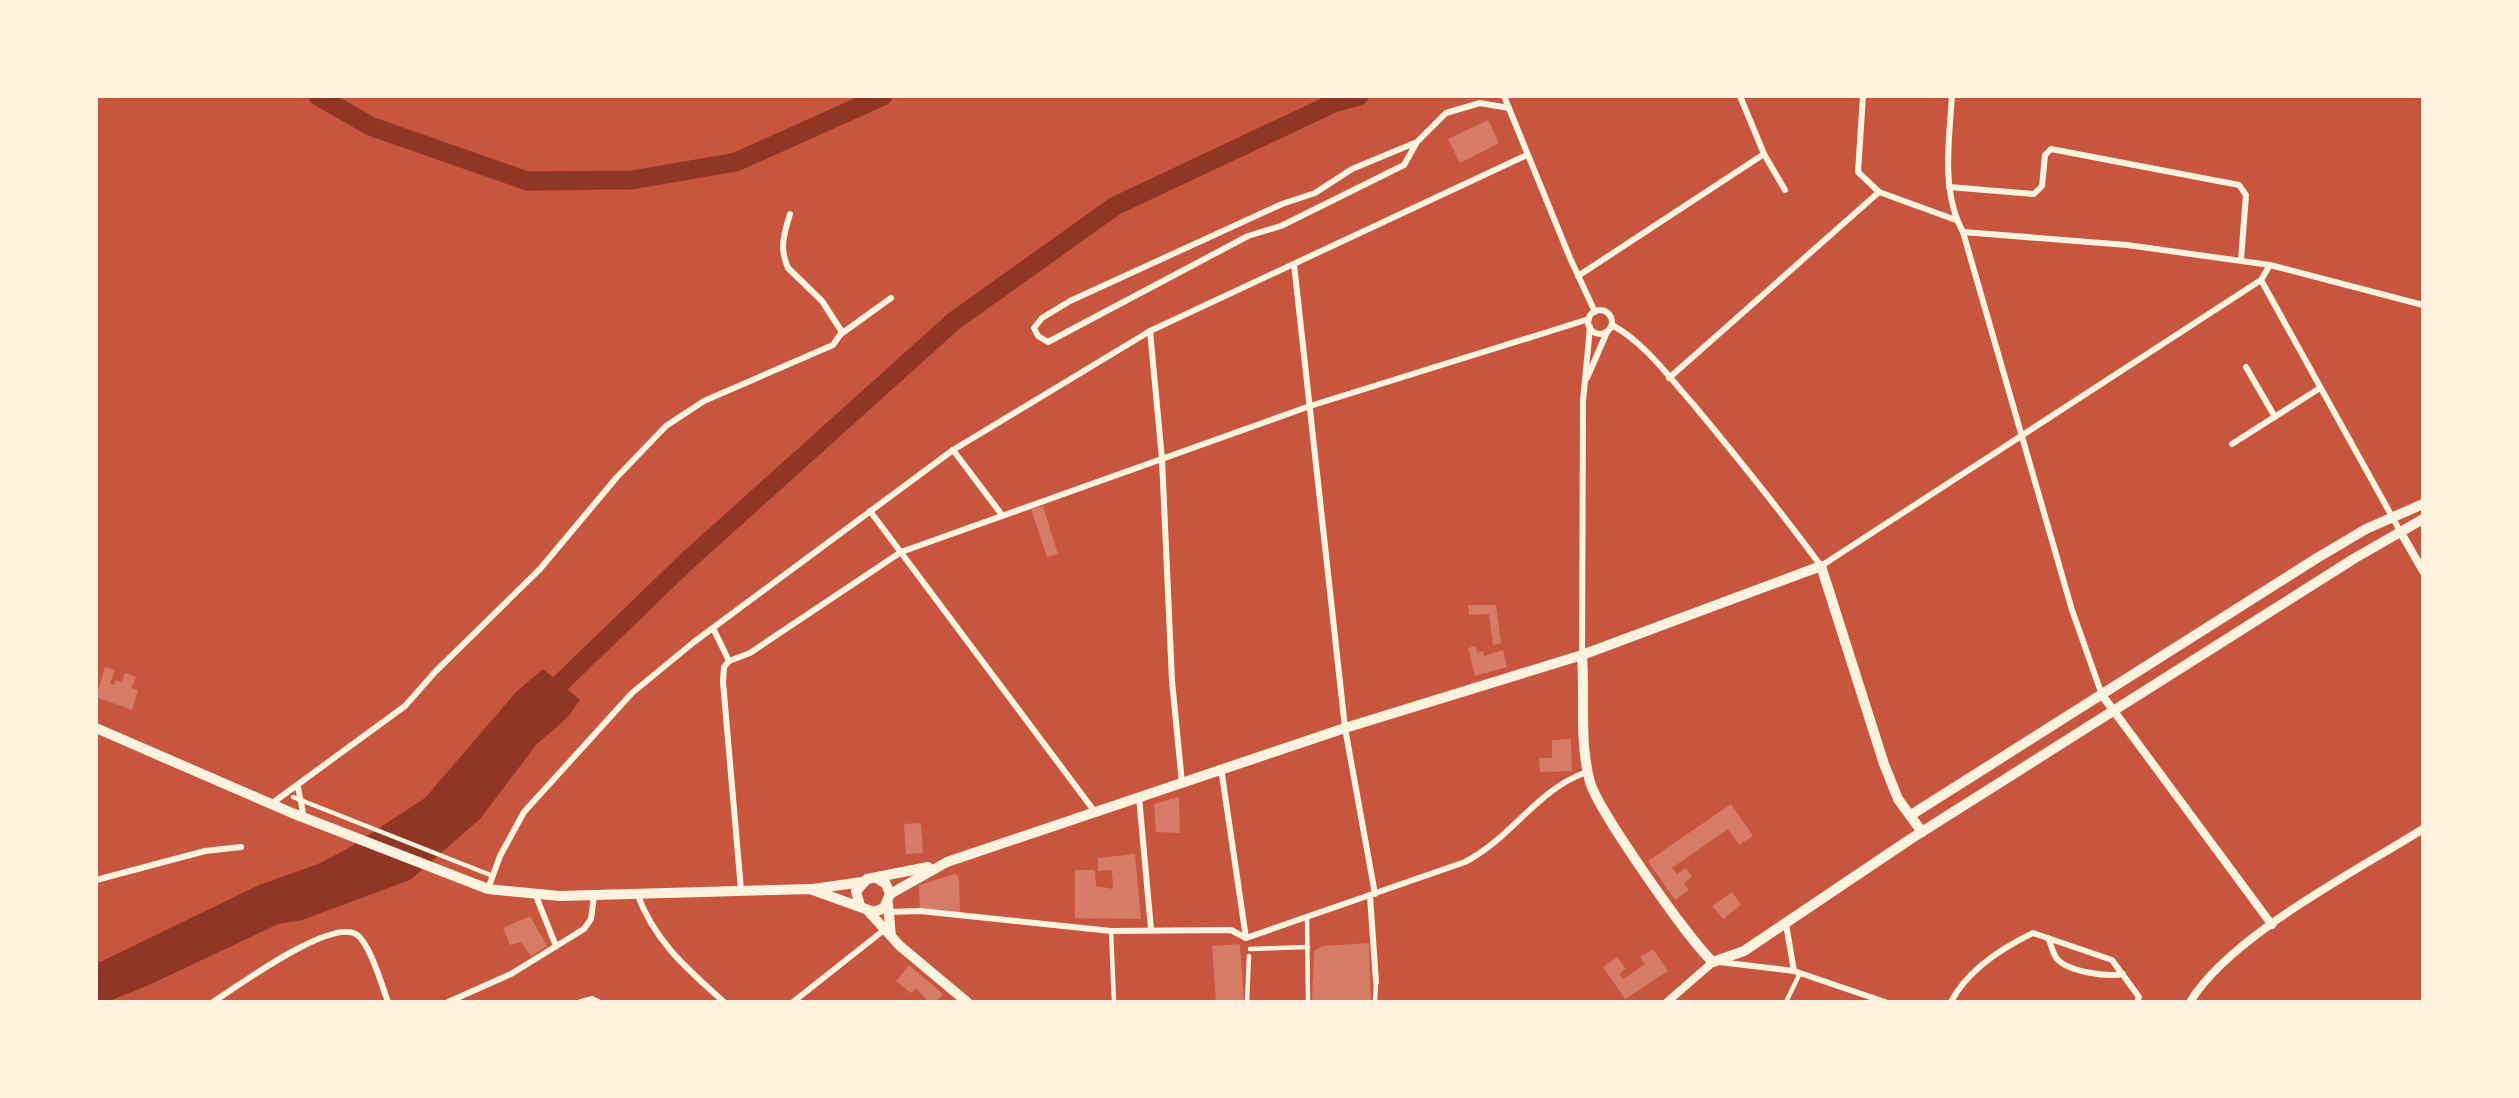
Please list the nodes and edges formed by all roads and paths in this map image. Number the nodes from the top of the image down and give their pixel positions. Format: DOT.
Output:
graph roads {
  1 [pos="1504,96"];
  2 [pos="1740,96"];
  3 [pos="1863,96"];
  4 [pos="1952,96"];
  5 [pos="1509,108"];
  6 [pos="1417,142"];
  7 [pos="1764,154"];
  8 [pos="1527,155"];
  9 [pos="1949,187"];
  10 [pos="1785,190"];
  11 [pos="1880,192"];
  12 [pos="790,214"];
  13 [pos="1956,220"];
  14 [pos="1963,232"];
  15 [pos="2241,260"];
  16 [pos="1293,264"];
  17 [pos="2270,265"];
  18 [pos="1578,276"];
  19 [pos="2261,280"];
  20 [pos="891,298"];
  21 [pos="2423,305"];
  22 [pos="1595,312"];
  23 [pos="1589,323"];
  24 [pos="1612,325"];
  25 [pos="1150,331"];
  26 [pos="1607,332"];
  27 [pos="841,334"];
  28 [pos="2246,367"];
  29 [pos="1669,378"];
  30 [pos="1584,383"];
  31 [pos="2320,388"];
  32 [pos="1310,406"];
  33 [pos="2275,417"];
  34 [pos="2022,433"];
  35 [pos="2232,444"];
  36 [pos="953,450"];
  37 [pos="1162,459"];
  38 [pos="2423,504"];
  39 [pos="870,511"];
  40 [pos="1002,515"];
  41 [pos="2390,518"];
  42 [pos="2423,519"];
  43 [pos="2400,531"];
  44 [pos="901,552"];
  45 [pos="1821,566"];
  46 [pos="2423,571"];
  47 [pos="713,628"];
  48 [pos="1583,655"];
  49 [pos="729,661"];
  50 [pos="2102,695"];
  51 [pos="2112,712"];
  52 [pos="96,728"];
  53 [pos="1345,728"];
  54 [pos="1222,768"];
  55 [pos="1587,772"];
  56 [pos="1182,782"];
  57 [pos="298,787"];
  58 [pos="293,797"];
  59 [pos="1139,797"];
  60 [pos="271,804"];
  61 [pos="1095,812"];
  62 [pos="1911,814"];
  63 [pos="304,818"];
  64 [pos="2423,829"];
  65 [pos="1922,832"];
  66 [pos="241,847"];
  67 [pos="935,866"];
  68 [pos="493,876"];
  69 [pos="877,878"];
  70 [pos="96,880"];
  71 [pos="862,882"];
  72 [pos="488,889"];
  73 [pos="810,889"];
  74 [pos="741,890"];
  75 [pos="637,893"];
  76 [pos="1373,895"];
  77 [pos="536,896"];
  78 [pos="594,896"];
  79 [pos="889,903"];
  80 [pos="864,909"];
  81 [pos="1307,918"];
  82 [pos="1786,924"];
  83 [pos="2272,925"];
  84 [pos="1151,929"];
  85 [pos="1111,932"];
  86 [pos="888,933"];
  87 [pos="1246,938"];
  88 [pos="2048,939"];
  89 [pos="556,946"];
  90 [pos="1308,947"];
  91 [pos="1250,949"];
  92 [pos="1250,956"];
  93 [pos="1713,962"];
  94 [pos="1797,972"];
  95 [pos="2123,974"];
  96 [pos="1376,982"];
  97 [pos="1669,1001"];
  98 [pos="213,1002"];
  99 [pos="388,1002"];
  100 [pos="448,1002"];
  101 [pos="581,1002"];
  102 [pos="598,1002"];
  103 [pos="724,1002"];
  104 [pos="793,1002"];
  105 [pos="967,1002"];
  106 [pos="1114,1002"];
  107 [pos="1247,1002"];
  108 [pos="1308,1002"];
  109 [pos="1375,1002"];
  110 [pos="1786,1002"];
  111 [pos="1885,1002"];
  112 [pos="1951,1002"];
  113 [pos="2137,1002"];
  114 [pos="2190,1002"];
  1 -- 5 [label="street"];
  2 -- 7 [label="street"];
  3 -- 11 [label="street"];
  4 -- 9 [label="street"];
  5 -- 6 [label="street"];
  5 -- 8 [label="street"];
  6 -- 6 [label="street"];
  7 -- 10 [label="street"];
  7 -- 18 [label="street"];
  8 -- 16 [label="street"];
  8 -- 18 [label="street"];
  9 -- 13 [label="street"];
  9 -- 15 [label="street"];
  11 -- 13 [label="street"];
  11 -- 29 [label="street"];
  12 -- 27 [label="street"];
  13 -- 14 [label="street"];
  14 -- 15 [label="street"];
  14 -- 34 [label="street"];
  15 -- 17 [label="street"];
  16 -- 25 [label="street"];
  16 -- 32 [label="street"];
  17 -- 19 [label="street"];
  17 -- 21 [label="street"];
  18 -- 22 [label="street"];
  19 -- 31 [label="street"];
  19 -- 34 [label="street"];
  20 -- 27 [label="street"];
  22 -- 23 [label="street"];
  22 -- 24 [label="street"];
  23 -- 26 [label="street"];
  23 -- 30 [label="street"];
  23 -- 32 [label="street"];
  24 -- 26 [label="street"];
  24 -- 29 [label="street"];
  25 -- 36 [label="street"];
  25 -- 37 [label="street"];
  26 -- 30 [label="street"];
  27 -- 57 [label="street"];
  28 -- 33 [label="street"];
  29 -- 45 [label="street"];
  30 -- 48 [label="street"];
  31 -- 33 [label="street"];
  31 -- 41 [label="street"];
  32 -- 37 [label="street"];
  32 -- 53 [label="street"];
  33 -- 35 [label="street"];
  34 -- 45 [label="street"];
  34 -- 50 [label="street"];
  36 -- 39 [label="street"];
  36 -- 40 [label="street"];
  37 -- 40 [label="street"];
  37 -- 56 [label="street"];
  38 -- 41 [label="main road"];
  39 -- 44 [label="street"];
  39 -- 47 [label="street"];
  40 -- 44 [label="street"];
  41 -- 43 [label="street"];
  41 -- 50 [label="main road"];
  42 -- 43 [label="main road"];
  43 -- 46 [label="street"];
  43 -- 51 [label="main road"];
  44 -- 49 [label="street"];
  44 -- 61 [label="street"];
  45 -- 48 [label="main road"];
  45 -- 62 [label="main road"];
  47 -- 49 [label="street"];
  47 -- 68 [label="street"];
  48 -- 53 [label="main road"];
  48 -- 55 [label="main road"];
  49 -- 74 [label="street"];
  50 -- 51 [label="street"];
  50 -- 62 [label="main road"];
  51 -- 65 [label="main road"];
  51 -- 83 [label="street"];
  52 -- 60 [label="main road"];
  53 -- 54 [label="main road"];
  53 -- 76 [label="street"];
  54 -- 56 [label="main road"];
  54 -- 87 [label="street"];
  55 -- 76 [label="street"];
  55 -- 93 [label="main road"];
  56 -- 59 [label="main road"];
  57 -- 60 [label="street"];
  57 -- 63 [label="street"];
  58 -- 68 [label="street"];
  59 -- 61 [label="main road"];
  59 -- 84 [label="street"];
  60 -- 63 [label="main road"];
  61 -- 67 [label="main road"];
  62 -- 65 [label="main road"];
  63 -- 72 [label="main road"];
  64 -- 83 [label="street"];
  65 -- 82 [label="main road"];
  66 -- 70 [label="street"];
  67 -- 69 [label="main road"];
  67 -- 79 [label="main road"];
  68 -- 72 [label="street"];
  69 -- 71 [label="main road"];
  69 -- 79 [label="main road"];
  71 -- 73 [label="main road"];
  71 -- 80 [label="main road"];
  72 -- 77 [label="main road"];
  73 -- 74 [label="main road"];
  73 -- 80 [label="main road"];
  74 -- 75 [label="main road"];
  75 -- 78 [label="main road"];
  75 -- 103 [label="street"];
  76 -- 81 [label="street"];
  76 -- 96 [label="street"];
  77 -- 78 [label="main road"];
  77 -- 89 [label="street"];
  78 -- 89 [label="street"];
  79 -- 80 [label="main road"];
  79 -- 85 [label="street"];
  79 -- 86 [label="main road"];
  80 -- 86 [label="main road"];
  81 -- 87 [label="street"];
  81 -- 90 [label="street"];
  82 -- 93 [label="main road"];
  82 -- 94 [label="street"];
  83 -- 114 [label="street"];
  84 -- 85 [label="street"];
  84 -- 87 [label="street"];
  85 -- 106 [label="street"];
  86 -- 104 [label="street"];
  86 -- 105 [label="main road"];
  88 -- 95 [label="street"];
  88 -- 95 [label="street"];
  88 -- 112 [label="street"];
  89 -- 100 [label="street"];
  90 -- 91 [label="street"];
  90 -- 108 [label="street"];
  92 -- 107 [label="street"];
  93 -- 94 [label="street"];
  93 -- 97 [label="street"];
  94 -- 110 [label="street"];
  94 -- 111 [label="street"];
  95 -- 113 [label="street"];
  96 -- 109 [label="street"];
  98 -- 99 [label="street"];
  101 -- 102 [label="street"];
}
